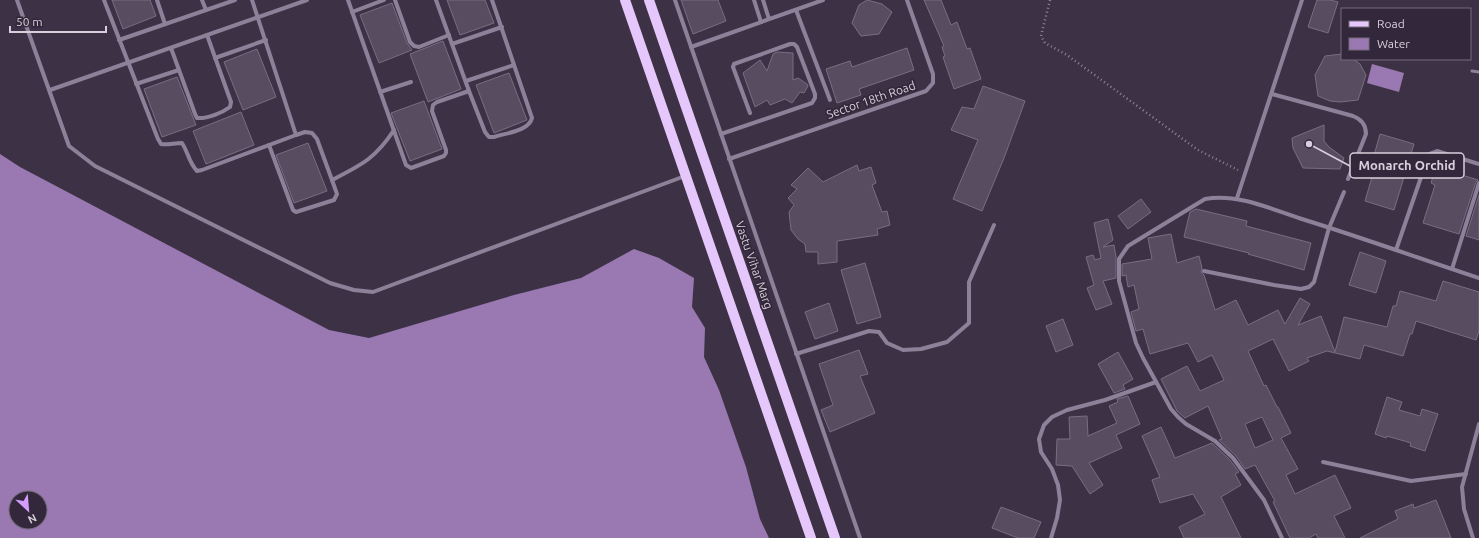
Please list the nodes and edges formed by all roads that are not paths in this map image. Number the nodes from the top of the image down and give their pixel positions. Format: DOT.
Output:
graph roads {
  1 [pos="17,0"];
  2 [pos="104,0"];
  3 [pos="157,0"];
  4 [pos="202,0"];
  5 [pos="235,0"];
  6 [pos="252,0"];
  7 [pos="307,0"];
  8 [pos="348,0"];
  9 [pos="384,0"];
  10 [pos="395,0"];
  11 [pos="436,0"];
  12 [pos="492,0"];
  13 [pos="625,0"];
  14 [pos="649,0"];
  15 [pos="675,0"];
  16 [pos="754,0"];
  17 [pos="763,0"];
  18 [pos="823,0"];
  19 [pos="907,0"];
  20 [pos="1302,0"];
  21 [pos="206,10"];
  22 [pos="796,10"];
  23 [pos="352,12"];
  24 [pos="258,17"];
  25 [pos="769,19"];
  26 [pos="761,22"];
  27 [pos="165,24"];
  28 [pos="502,27"];
  29 [pos="207,35"];
  30 [pos="449,35"];
  31 [pos="119,40"];
  32 [pos="266,40"];
  33 [pos="452,44"];
  34 [pos="691,47"];
  35 [pos="171,48"];
  36 [pos="215,58"];
  37 [pos="128,63"];
  38 [pos="514,65"];
  39 [pos="179,70"];
  40 [pos="1472,71"];
  41 [pos="1479,72"];
  42 [pos="466,81"];
  43 [pos="411,82"];
  44 [pos="136,84"];
  45 [pos="50,90"];
  46 [pos="469,91"];
  47 [pos="380,92"];
  48 [pos="1272,94"];
  49 [pos="830,100"];
  50 [pos="750,113"];
  51 [pos="394,130"];
  52 [pos="721,134"];
  53 [pos="296,135"];
  54 [pos="269,145"];
  55 [pos="729,159"];
  56 [pos="1479,164"];
  57 [pos="686,176"];
  58 [pos="1348,179"];
  59 [pos="332,180"];
  60 [pos="1479,183"];
  61 [pos="1344,192"];
  62 [pos="1238,198"];
  63 [pos="994,225"];
  64 [pos="1329,228"];
  65 [pos="1396,250"];
  66 [pos="1452,269"];
  67 [pos="1204,270"];
  68 [pos="1479,278"];
  69 [pos="796,354"];
  70 [pos="1156,382"];
  71 [pos="1479,424"];
  72 [pos="1323,462"];
  73 [pos="1466,474"];
  74 [pos="811,538"];
  75 [pos="835,538"];
  76 [pos="860,538"];
  77 [pos="1051,538"];
  78 [pos="1282,538"];
  79 [pos="1473,538"];
  1 -- 45 [label="street"];
  2 -- 31 [label="street"];
  3 -- 27 [label="street"];
  4 -- 21 [label="street"];
  5 -- 21 [label="street"];
  6 -- 24 [label="street"];
  7 -- 24 [label="street"];
  8 -- 23 [label="street"];
  9 -- 23 [label="street"];
  10 -- 30 [label="street"];
  11 -- 30 [label="street"];
  12 -- 28 [label="street"];
  13 -- 57 [label="main road"];
  14 -- 75 [label="main road, Vastu Vihar Marg"];
  15 -- 34 [label="street"];
  16 -- 26 [label="street"];
  17 -- 25 [label="street"];
  18 -- 22 [label="street"];
  19 -- 55 [label="street, Sector 18th Road"];
  20 -- 48 [label="street"];
  21 -- 27 [label="street"];
  22 -- 25 [label="street"];
  22 -- 49 [label="street"];
  23 -- 47 [label="street"];
  24 -- 29 [label="street"];
  24 -- 32 [label="street"];
  25 -- 26 [label="street"];
  26 -- 34 [label="street"];
  27 -- 31 [label="street"];
  28 -- 33 [label="street"];
  28 -- 38 [label="street"];
  29 -- 35 [label="street"];
  29 -- 36 [label="street"];
  30 -- 33 [label="street"];
  31 -- 37 [label="street"];
  32 -- 36 [label="street"];
  32 -- 53 [label="street"];
  33 -- 42 [label="street"];
  34 -- 52 [label="street"];
  35 -- 37 [label="street"];
  35 -- 39 [label="street"];
  36 -- 39 [label="street"];
  37 -- 44 [label="street"];
  37 -- 45 [label="street"];
  38 -- 42 [label="street"];
  38 -- 46 [label="street"];
  39 -- 44 [label="street"];
  40 -- 41 [label="lane"];
  42 -- 46 [label="street"];
  43 -- 47 [label="street"];
  44 -- 54 [label="street"];
  45 -- 57 [label="street"];
  46 -- 51 [label="street"];
  47 -- 51 [label="street"];
  48 -- 58 [label="street"];
  48 -- 62 [label="street"];
  50 -- 52 [label="street"];
  51 -- 59 [label="street"];
  52 -- 55 [label="street"];
  53 -- 54 [label="street"];
  53 -- 59 [label="street"];
  54 -- 59 [label="street"];
  55 -- 69 [label="street"];
  56 -- 65 [label="street"];
  57 -- 74 [label="main road"];
  60 -- 66 [label="street"];
  61 -- 64 [label="street"];
  62 -- 64 [label="street"];
  62 -- 70 [label="street"];
  63 -- 69 [label="street"];
  64 -- 65 [label="street"];
  64 -- 67 [label="street"];
  65 -- 66 [label="street"];
  66 -- 68 [label="street"];
  69 -- 76 [label="street"];
  70 -- 77 [label="street"];
  70 -- 78 [label="street"];
  71 -- 73 [label="street"];
  72 -- 73 [label="street"];
  73 -- 79 [label="street"];
}
